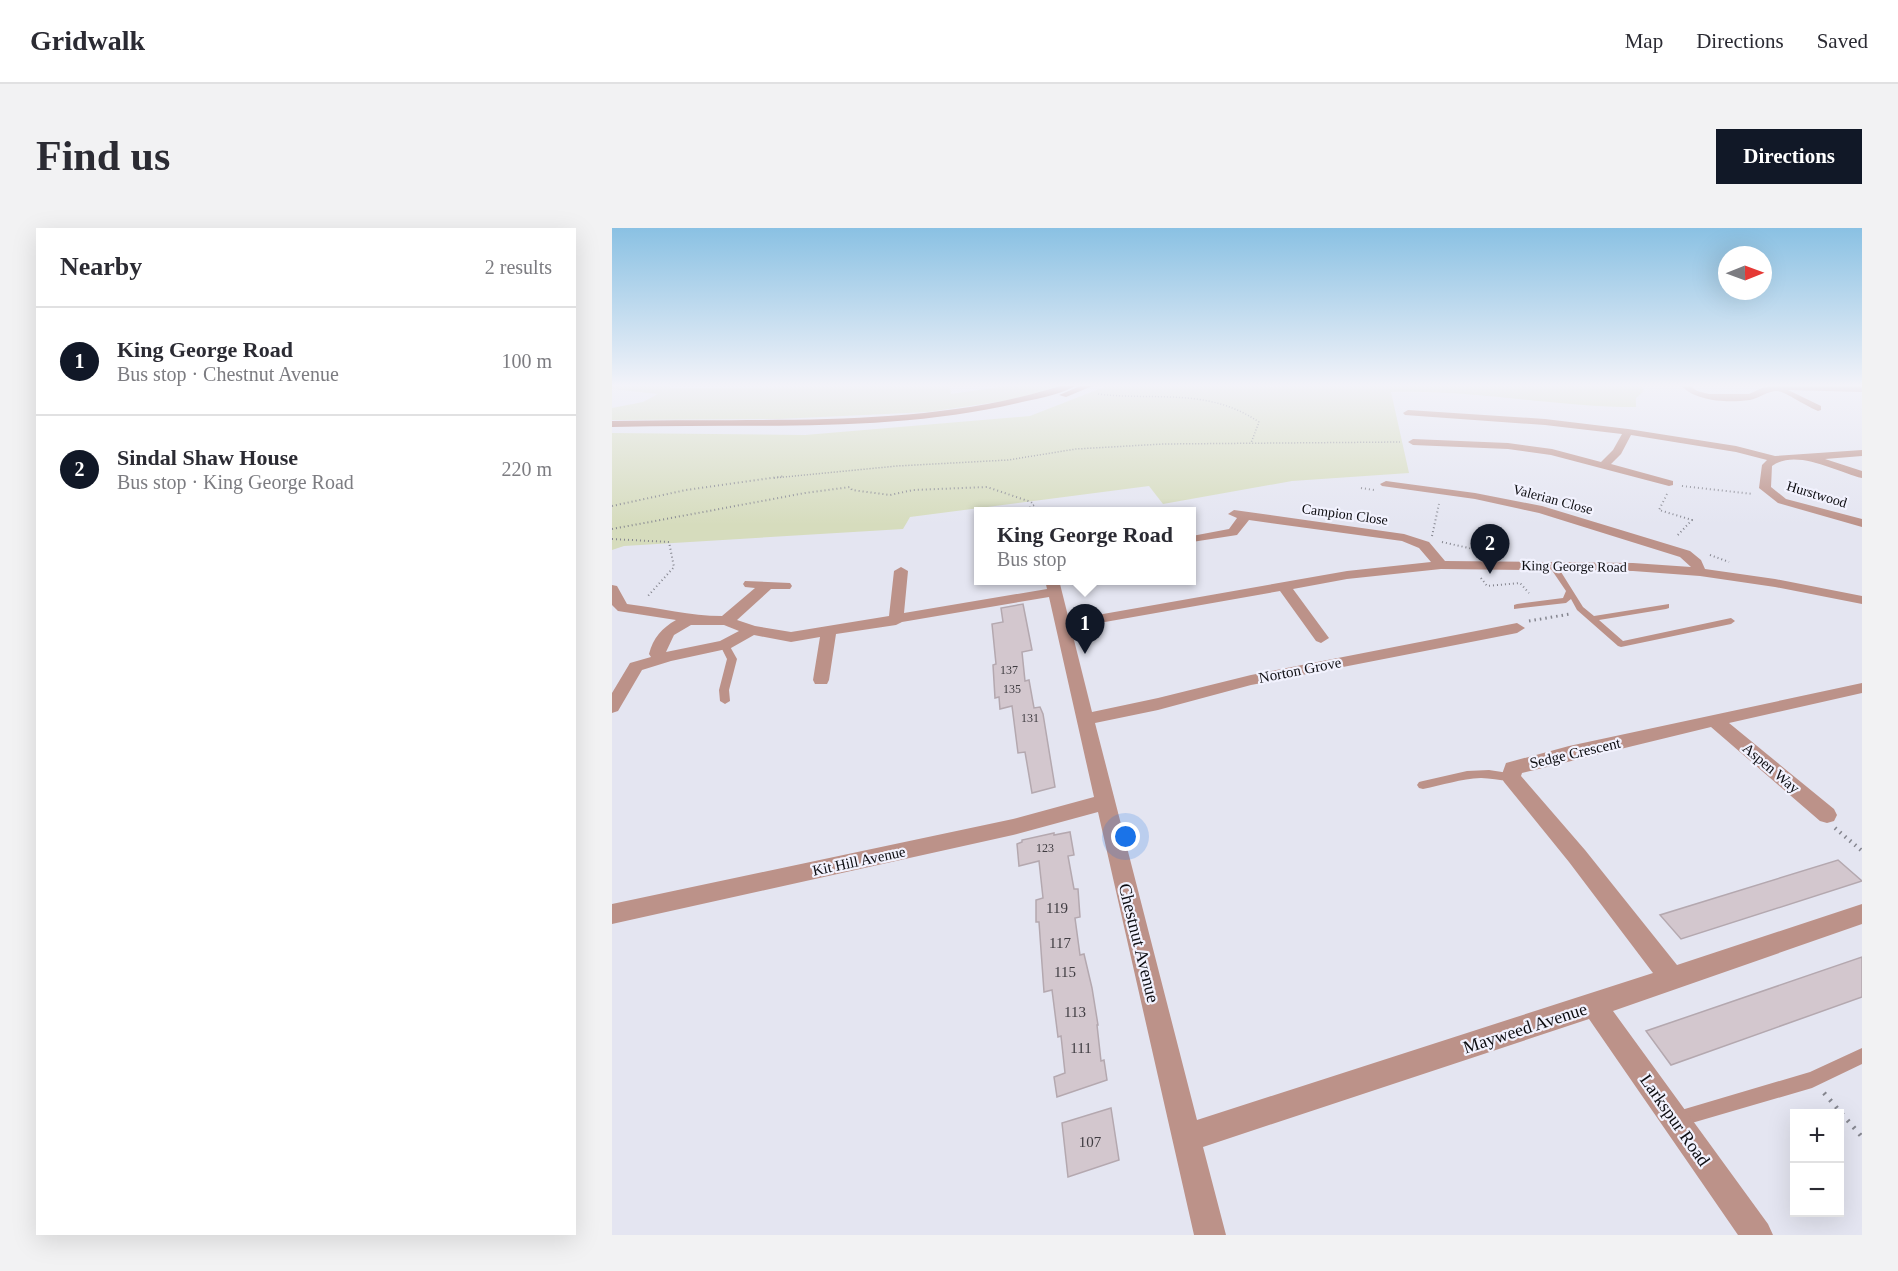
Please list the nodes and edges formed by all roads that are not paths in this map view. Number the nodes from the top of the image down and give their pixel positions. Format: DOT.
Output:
graph roads {
  1 [pos="1620,431"];
  2 [pos="1628,432"];
  3 [pos="1413,442"];
  4 [pos="1862,453"];
  5 [pos="1813,458"];
  6 [pos="1775,459"];
  7 [pos="1604,465"];
  8 [pos="1862,475"];
  9 [pos="1386,484"];
  10 [pos="1670,484"];
  11 [pos="1862,523"];
  12 [pos="1196,539"];
  13 [pos="1441,566"];
  14 [pos="1553,566"];
  15 [pos="901,571"];
  16 [pos="1700,572"];
  17 [pos="750,584"];
  18 [pos="768,585"];
  19 [pos="785,586"];
  20 [pos="1053,586"];
  21 [pos="1284,586"];
  22 [pos="612,589"];
  23 [pos="1570,591"];
  24 [pos="1862,600"];
  25 [pos="1666,606"];
  26 [pos="1517,607"];
  27 [pos="623,609"];
  28 [pos="1592,619"];
  29 [pos="689,620"];
  30 [pos="726,621"];
  31 [pos="896,621"];
  32 [pos="1731,621"];
  33 [pos="1064,625"];
  34 [pos="1517,628"];
  35 [pos="752,630"];
  36 [pos="828,633"];
  37 [pos="1321,638"];
  38 [pos="725,645"];
  39 [pos="667,657"];
  40 [pos="821,680"];
  41 [pos="1862,688"];
  42 [pos="725,701"];
  43 [pos="612,707"];
  44 [pos="1085,719"];
  45 [pos="1715,721"];
  46 [pos="1511,777"];
  47 [pos="1424,785"];
  48 [pos="1105,802"];
  49 [pos="1827,815"];
  50 [pos="612,914"];
  51 [pos="1862,914"];
  52 [pos="1672,978"];
  53 [pos="1594,1005"];
  54 [pos="1862,1056"];
  55 [pos="1675,1120"];
  56 [pos="1186,1138"];
  57 [pos="1210,1235"];
  58 [pos="1757,1235"];
  1 -- 2 [label="street"];
  2 -- 6 [label="street"];
  2 -- 7 [label="street"];
  3 -- 7 [label="street"];
  4 -- 5 [label="street, Hurstwood"];
  5 -- 6 [label="street, Hurstwood"];
  5 -- 8 [label="street"];
  6 -- 11 [label="street, Hurstwood"];
  7 -- 10 [label="street"];
  9 -- 16 [label="street, Valerian Close"];
  12 -- 13 [label="street, Campion Close"];
  13 -- 14 [label="street, King George Road"];
  13 -- 21 [label="street, King George Road"];
  14 -- 16 [label="street, King George Road"];
  14 -- 23 [label="lane"];
  15 -- 31 [label="street"];
  16 -- 24 [label="street, King George Road"];
  17 -- 18 [label="street"];
  18 -- 19 [label="street"];
  18 -- 30 [label="street"];
  20 -- 31 [label="street"];
  20 -- 33 [label="street, Chestnut Avenue"];
  21 -- 33 [label="street, King George Road"];
  21 -- 37 [label="street"];
  22 -- 27 [label="street"];
  23 -- 26 [label="lane"];
  23 -- 28 [label="lane"];
  25 -- 28 [label="lane"];
  27 -- 29 [label="street"];
  28 -- 32 [label="lane"];
  29 -- 30 [label="street"];
  29 -- 39 [label="street"];
  30 -- 35 [label="street"];
  31 -- 36 [label="street"];
  33 -- 44 [label="street, Chestnut Avenue"];
  34 -- 44 [label="street, Norton Grove"];
  35 -- 36 [label="street"];
  35 -- 38 [label="street"];
  36 -- 40 [label="street"];
  38 -- 39 [label="street"];
  38 -- 42 [label="lane"];
  39 -- 43 [label="street"];
  41 -- 45 [label="street, Sedge Crescent"];
  44 -- 48 [label="street, Chestnut Avenue"];
  45 -- 46 [label="street, Sedge Crescent"];
  45 -- 49 [label="street, Aspen Way"];
  46 -- 47 [label="lane"];
  46 -- 52 [label="street, Sedge Crescent"];
  48 -- 50 [label="street, Kit Hill Avenue"];
  48 -- 56 [label="street, Chestnut Avenue"];
  51 -- 52 [label="street, Mayweed Avenue"];
  52 -- 53 [label="street, Mayweed Avenue"];
  53 -- 55 [label="street, Larkspur Road"];
  53 -- 56 [label="street, Mayweed Avenue"];
  54 -- 55 [label="lane"];
  55 -- 58 [label="street, Larkspur Road"];
  56 -- 57 [label="street, Chestnut Avenue"];
}
